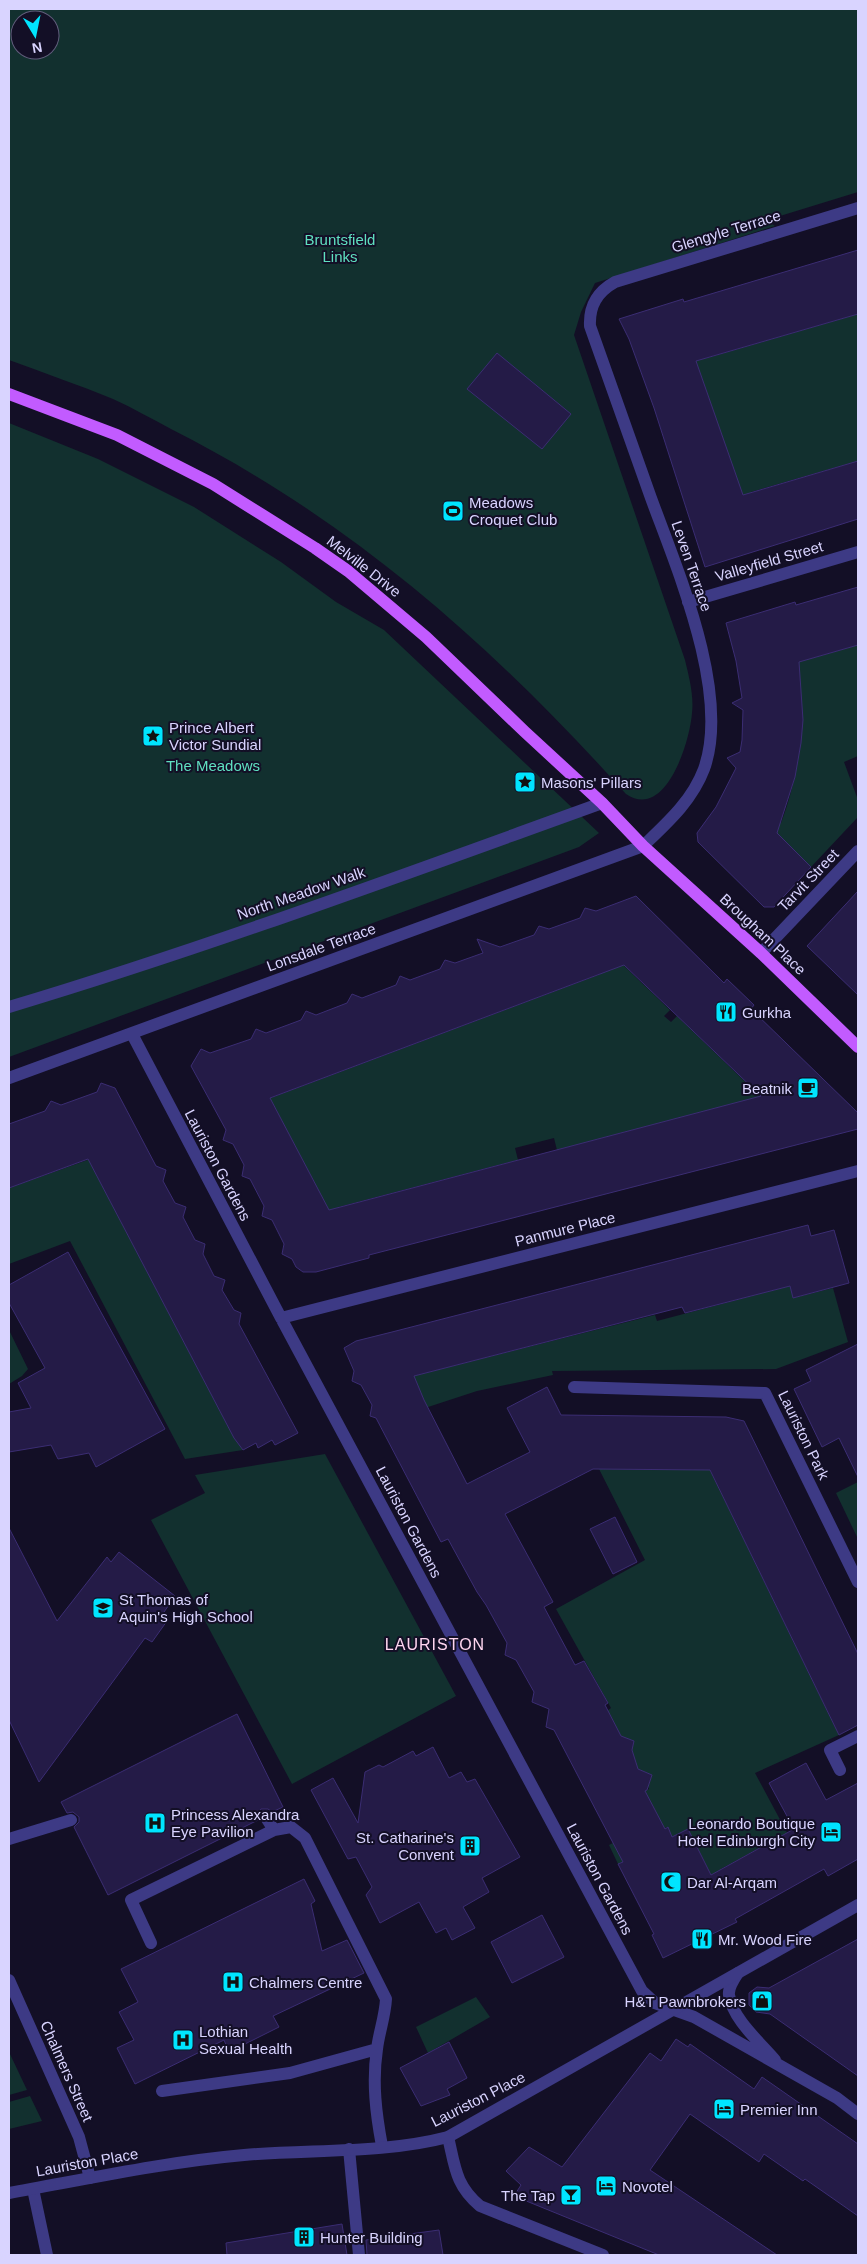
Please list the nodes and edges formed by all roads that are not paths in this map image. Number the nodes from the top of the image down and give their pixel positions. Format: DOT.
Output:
graph roads {
  1 [pos="858,208"];
  2 [pos="604,288"];
  3 [pos="9,394"];
  4 [pos="858,552"];
  5 [pos="688,602"];
  6 [pos="602,803"];
  7 [pos="643,846"];
  8 [pos="858,851"];
  9 [pos="761,953"];
  10 [pos="9,1007"];
  11 [pos="132,1034"];
  12 [pos="858,1047"];
  13 [pos="9,1078"];
  14 [pos="858,1171"];
  15 [pos="281,1318"];
  16 [pos="574,1388"];
  17 [pos="858,1582"];
  18 [pos="858,1736"];
  19 [pos="840,1770"];
  20 [pos="265,1816"];
  21 [pos="71,1820"];
  22 [pos="274,1830"];
  23 [pos="9,1839"];
  24 [pos="858,1904"];
  25 [pos="151,1943"];
  26 [pos="738,1973"];
  27 [pos="9,1980"];
  28 [pos="673,2010"];
  29 [pos="377,2049"];
  30 [pos="780,2066"];
  31 [pos="162,2091"];
  32 [pos="858,2114"];
  33 [pos="448,2137"];
  34 [pos="382,2146"];
  35 [pos="349,2149"];
  36 [pos="90,2178"];
  37 [pos="33,2189"];
  38 [pos="9,2193"];
  39 [pos="47,2255"];
  40 [pos="359,2255"];
  41 [pos="602,2255"];
  1 -- 2 [label="street, Glengyle Terrace"];
  2 -- 5 [label="street, Leven Terrace"];
  3 -- 6 [label="main road, Melville Drive"];
  4 -- 5 [label="street, Valleyfield Street"];
  5 -- 7 [label="street, Leven Terrace"];
  6 -- 7 [label="main road, Melville Drive"];
  6 -- 10 [label="street, North Meadow Walk"];
  7 -- 9 [label="main road, Brougham Place"];
  7 -- 11 [label="street, Lonsdale Terrace"];
  8 -- 9 [label="street, Tarvit Street"];
  9 -- 12 [label="main road, Brougham Place"];
  11 -- 13 [label="street, Lonsdale Terrace"];
  11 -- 15 [label="street, Lauriston Gardens"];
  14 -- 15 [label="street, Panmure Place"];
  15 -- 28 [label="street, Lauriston Gardens"];
  16 -- 17 [label="street, Lauriston Park"];
  18 -- 19 [label="street"];
  20 -- 22 [label="street"];
  21 -- 23 [label="street"];
  22 -- 25 [label="street"];
  22 -- 29 [label="street"];
  24 -- 26 [label="street, Lauriston Place"];
  26 -- 28 [label="street, Lauriston Place"];
  26 -- 30 [label="street"];
  27 -- 36 [label="street, Chalmers Street"];
  28 -- 30 [label="street, Lauriston Gardens"];
  28 -- 33 [label="street, Lauriston Place"];
  29 -- 31 [label="street"];
  29 -- 34 [label="street"];
  30 -- 32 [label="street, Lauriston Gardens"];
  33 -- 34 [label="street, Lauriston Place"];
  33 -- 41 [label="street"];
  34 -- 35 [label="street, Lauriston Place"];
  35 -- 36 [label="street, Lauriston Place"];
  35 -- 40 [label="street"];
  36 -- 37 [label="street, Lauriston Place"];
  37 -- 38 [label="street, Lauriston Place"];
  37 -- 39 [label="street"];
}
